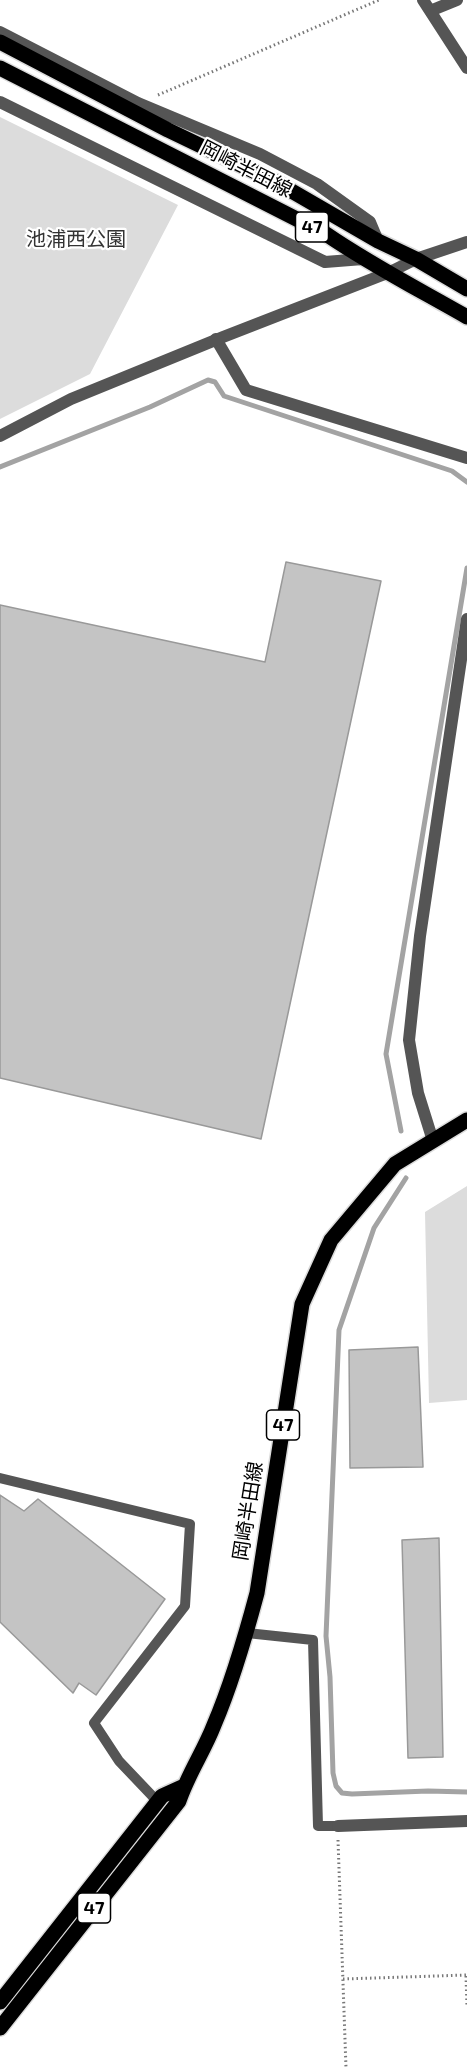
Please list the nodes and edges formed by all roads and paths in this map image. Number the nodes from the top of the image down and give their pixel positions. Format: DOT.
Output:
graph roads {
  1 [pos="379,0"];
  2 [pos="457,0"];
  3 [pos="427,5"];
  4 [pos="0,32"];
  5 [pos="0,42"];
  6 [pos="0,68"];
  7 [pos="467,68"];
  8 [pos="0,102"];
  9 [pos="138,103"];
  10 [pos="378,241"];
  11 [pos="467,242"];
  12 [pos="363,259"];
  13 [pos="416,259"];
  14 [pos="390,272"];
  15 [pos="467,289"];
  16 [pos="467,317"];
  17 [pos="216,339"];
  18 [pos="0,436"];
  19 [pos="467,458"];
  20 [pos="467,619"];
  21 [pos="467,1119"];
  22 [pos="433,1141"];
  23 [pos="0,1478"];
  24 [pos="247,1633"];
  25 [pos="184,1786"];
  26 [pos="158,1802"];
  27 [pos="467,1821"];
  28 [pos="338,1826"];
  29 [pos="466,1975"];
  30 [pos="343,1979"];
  31 [pos="0,2002"];
  32 [pos="467,2007"];
  33 [pos="0,2028"];
  34 [pos="346,2068"];
  1 -- 9 [label="path"];
  2 -- 3 [label="street"];
  3 -- 7 [label="street"];
  4 -- 9 [label="street"];
  5 -- 10 [label="main road, 岡崎半田線 / 47"];
  6 -- 12 [label="main road, 岡崎半田線 / 47"];
  8 -- 12 [label="street"];
  9 -- 10 [label="street"];
  10 -- 13 [label="main road, 岡崎半田線 / 47"];
  11 -- 13 [label="street"];
  12 -- 14 [label="main road, 岡崎半田線 / 47"];
  13 -- 14 [label="street"];
  13 -- 15 [label="main road, 岡崎半田線 / 47"];
  14 -- 16 [label="main road, 岡崎半田線 / 47"];
  14 -- 17 [label="street"];
  17 -- 18 [label="street"];
  17 -- 19 [label="street"];
  20 -- 22 [label="street"];
  21 -- 22 [label="main road, 岡崎半田線 / 47"];
  22 -- 24 [label="main road, 岡崎半田線 / 47"];
  23 -- 26 [label="lane"];
  24 -- 25 [label="main road, 岡崎半田線 / 47"];
  24 -- 28 [label="lane"];
  25 -- 26 [label="main road, 47"];
  25 -- 33 [label="main road, 岡崎半田線 / 47"];
  26 -- 31 [label="main road, 47"];
  27 -- 28 [label="street"];
  28 -- 30 [label="path"];
  29 -- 30 [label="path"];
  29 -- 32 [label="path"];
  30 -- 34 [label="path"];
}
